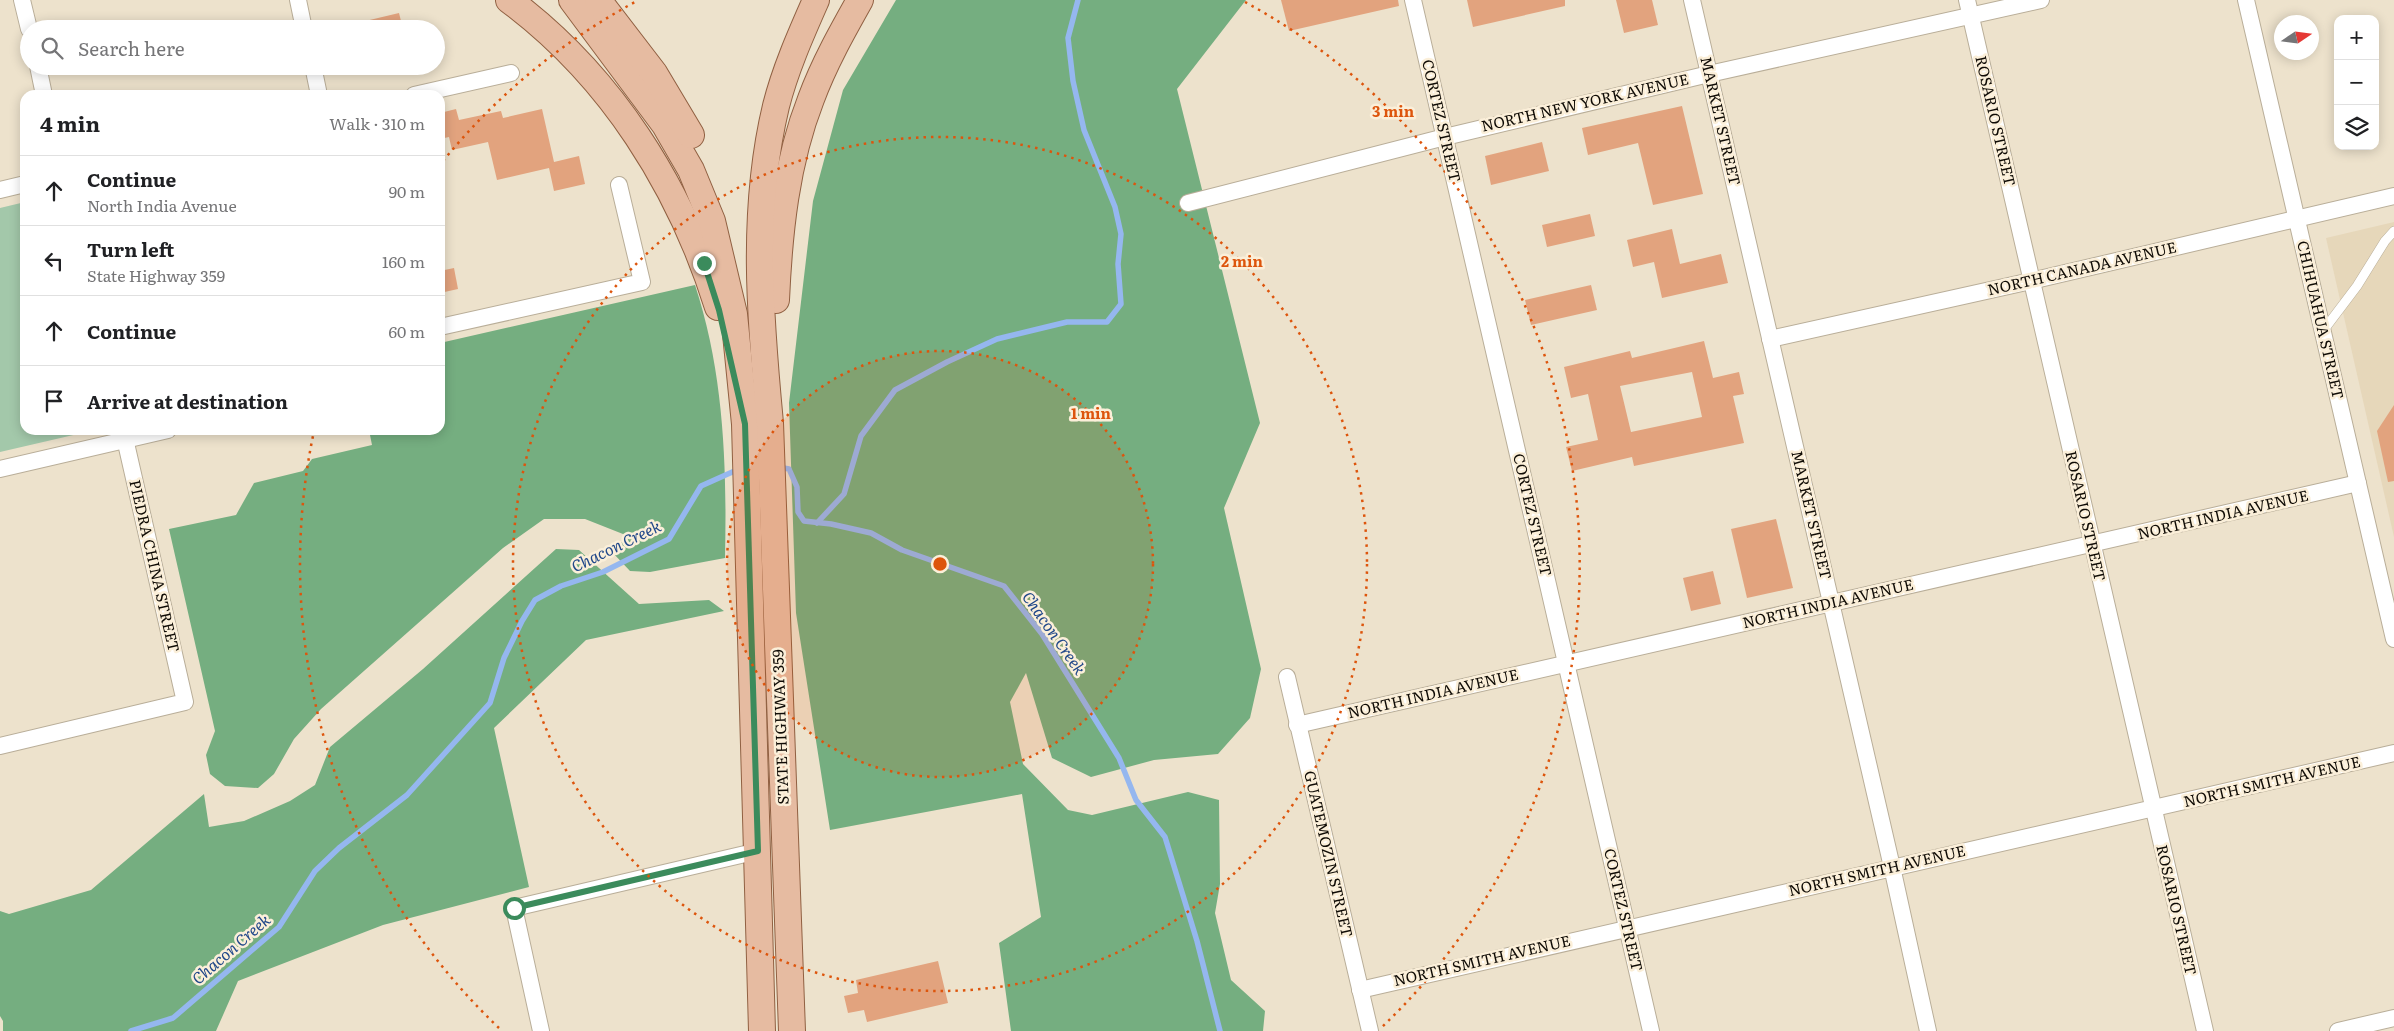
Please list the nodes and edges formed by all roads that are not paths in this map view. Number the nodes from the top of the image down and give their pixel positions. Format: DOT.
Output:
graph roads {
  1 [pos="22,0"];
  2 [pos="298,0"];
  3 [pos="509,0"];
  4 [pos="572,0"];
  5 [pos="598,0"];
  6 [pos="816,0"];
  7 [pos="860,0"];
  8 [pos="1413,0"];
  9 [pos="1692,0"];
  10 [pos="1967,0"];
  11 [pos="2041,0"];
  12 [pos="2246,0"];
  13 [pos="1971,16"];
  14 [pos="27,20"];
  15 [pos="302,20"];
  16 [pos="511,73"];
  17 [pos="1709,74"];
  18 [pos="40,75"];
  19 [pos="315,75"];
  20 [pos="43,90"];
  21 [pos="318,90"];
  22 [pos="436,90"];
  23 [pos="1445,137"];
  24 [pos="20,185"];
  25 [pos="619,185"];
  26 [pos="0,190"];
  27 [pos="2394,196"];
  28 [pos="1188,203"];
  29 [pos="2297,219"];
  30 [pos="2394,231"];
  31 [pos="2031,281"];
  32 [pos="445,326"];
  33 [pos="2323,332"];
  34 [pos="1770,339"];
  35 [pos="758,424"];
  36 [pos="124,435"];
  37 [pos="0,469"];
  38 [pos="2358,483"];
  39 [pos="2092,545"];
  40 [pos="1831,603"];
  41 [pos="2394,639"];
  42 [pos="1566,664"];
  43 [pos="1287,677"];
  44 [pos="1297,726"];
  45 [pos="0,746"];
  46 [pos="2394,753"];
  47 [pos="2153,810"];
  48 [pos="758,851"];
  49 [pos="1892,867"];
  50 [pos="1627,927"];
  51 [pos="1360,990"];
  52 [pos="2394,1018"];
  53 [pos="541,1031"];
  54 [pos="762,1031"];
  55 [pos="792,1031"];
  56 [pos="1370,1031"];
  57 [pos="1650,1031"];
  58 [pos="1928,1031"];
  59 [pos="2204,1031"];
  60 [pos="2338,1031"];
  1 -- 14 [label="street"];
  2 -- 15 [label="street"];
  3 -- 35 [label="main road"];
  4 -- 35 [label="main road"];
  5 -- 35 [label="main road"];
  6 -- 35 [label="main road"];
  7 -- 35 [label="main road"];
  8 -- 23 [label="street, CORTEZ STREET"];
  9 -- 17 [label="street, MARKET STREET"];
  10 -- 13 [label="street, ROSARIO STREET"];
  11 -- 13 [label="street, NORTH NEW YORK AVENUE"];
  12 -- 29 [label="street, CHIHUAHUA STREET"];
  13 -- 17 [label="street, NORTH NEW YORK AVENUE"];
  13 -- 31 [label="street, ROSARIO STREET"];
  16 -- 22 [label="street"];
  17 -- 23 [label="street, NORTH NEW YORK AVENUE"];
  17 -- 34 [label="street, MARKET STREET"];
  18 -- 20 [label="street"];
  19 -- 21 [label="street"];
  23 -- 28 [label="street, NORTH NEW YORK AVENUE"];
  23 -- 42 [label="street, CORTEZ STREET"];
  24 -- 26 [label="street"];
  25 -- 32 [label="street"];
  27 -- 29 [label="street, NORTH CANADA AVENUE"];
  29 -- 31 [label="street, NORTH CANADA AVENUE"];
  29 -- 33 [label="street, CHIHUAHUA STREET"];
  30 -- 33 [label="lane"];
  31 -- 34 [label="street, NORTH CANADA AVENUE"];
  31 -- 39 [label="street, ROSARIO STREET"];
  33 -- 38 [label="street, CHIHUAHUA STREET"];
  34 -- 40 [label="street, MARKET STREET"];
  35 -- 48 [label="main road, STATE HIGHWAY 359"];
  35 -- 55 [label="main road, STATE HIGHWAY 359"];
  36 -- 37 [label="street"];
  36 -- 45 [label="street, PIEDRA CHINA STREET"];
  38 -- 39 [label="street, NORTH INDIA AVENUE"];
  38 -- 41 [label="street, CHIHUAHUA STREET"];
  39 -- 40 [label="street, NORTH INDIA AVENUE"];
  39 -- 47 [label="street, ROSARIO STREET"];
  40 -- 42 [label="street, NORTH INDIA AVENUE"];
  40 -- 49 [label="street, MARKET STREET"];
  42 -- 44 [label="street, NORTH INDIA AVENUE"];
  42 -- 50 [label="street, CORTEZ STREET"];
  43 -- 44 [label="street, GUATEMOZIN STREET"];
  44 -- 51 [label="street, GUATEMOZIN STREET"];
  46 -- 47 [label="street, NORTH SMITH AVENUE"];
  47 -- 49 [label="street, NORTH SMITH AVENUE"];
  47 -- 59 [label="street, ROSARIO STREET"];
  48 -- 53 [label="street"];
  48 -- 54 [label="main road, STATE HIGHWAY 359"];
  49 -- 50 [label="street, NORTH SMITH AVENUE"];
  49 -- 58 [label="street, MARKET STREET"];
  50 -- 51 [label="street, NORTH SMITH AVENUE"];
  50 -- 57 [label="street, CORTEZ STREET"];
  51 -- 56 [label="street, GUATEMOZIN STREET"];
  52 -- 60 [label="street"];
}
